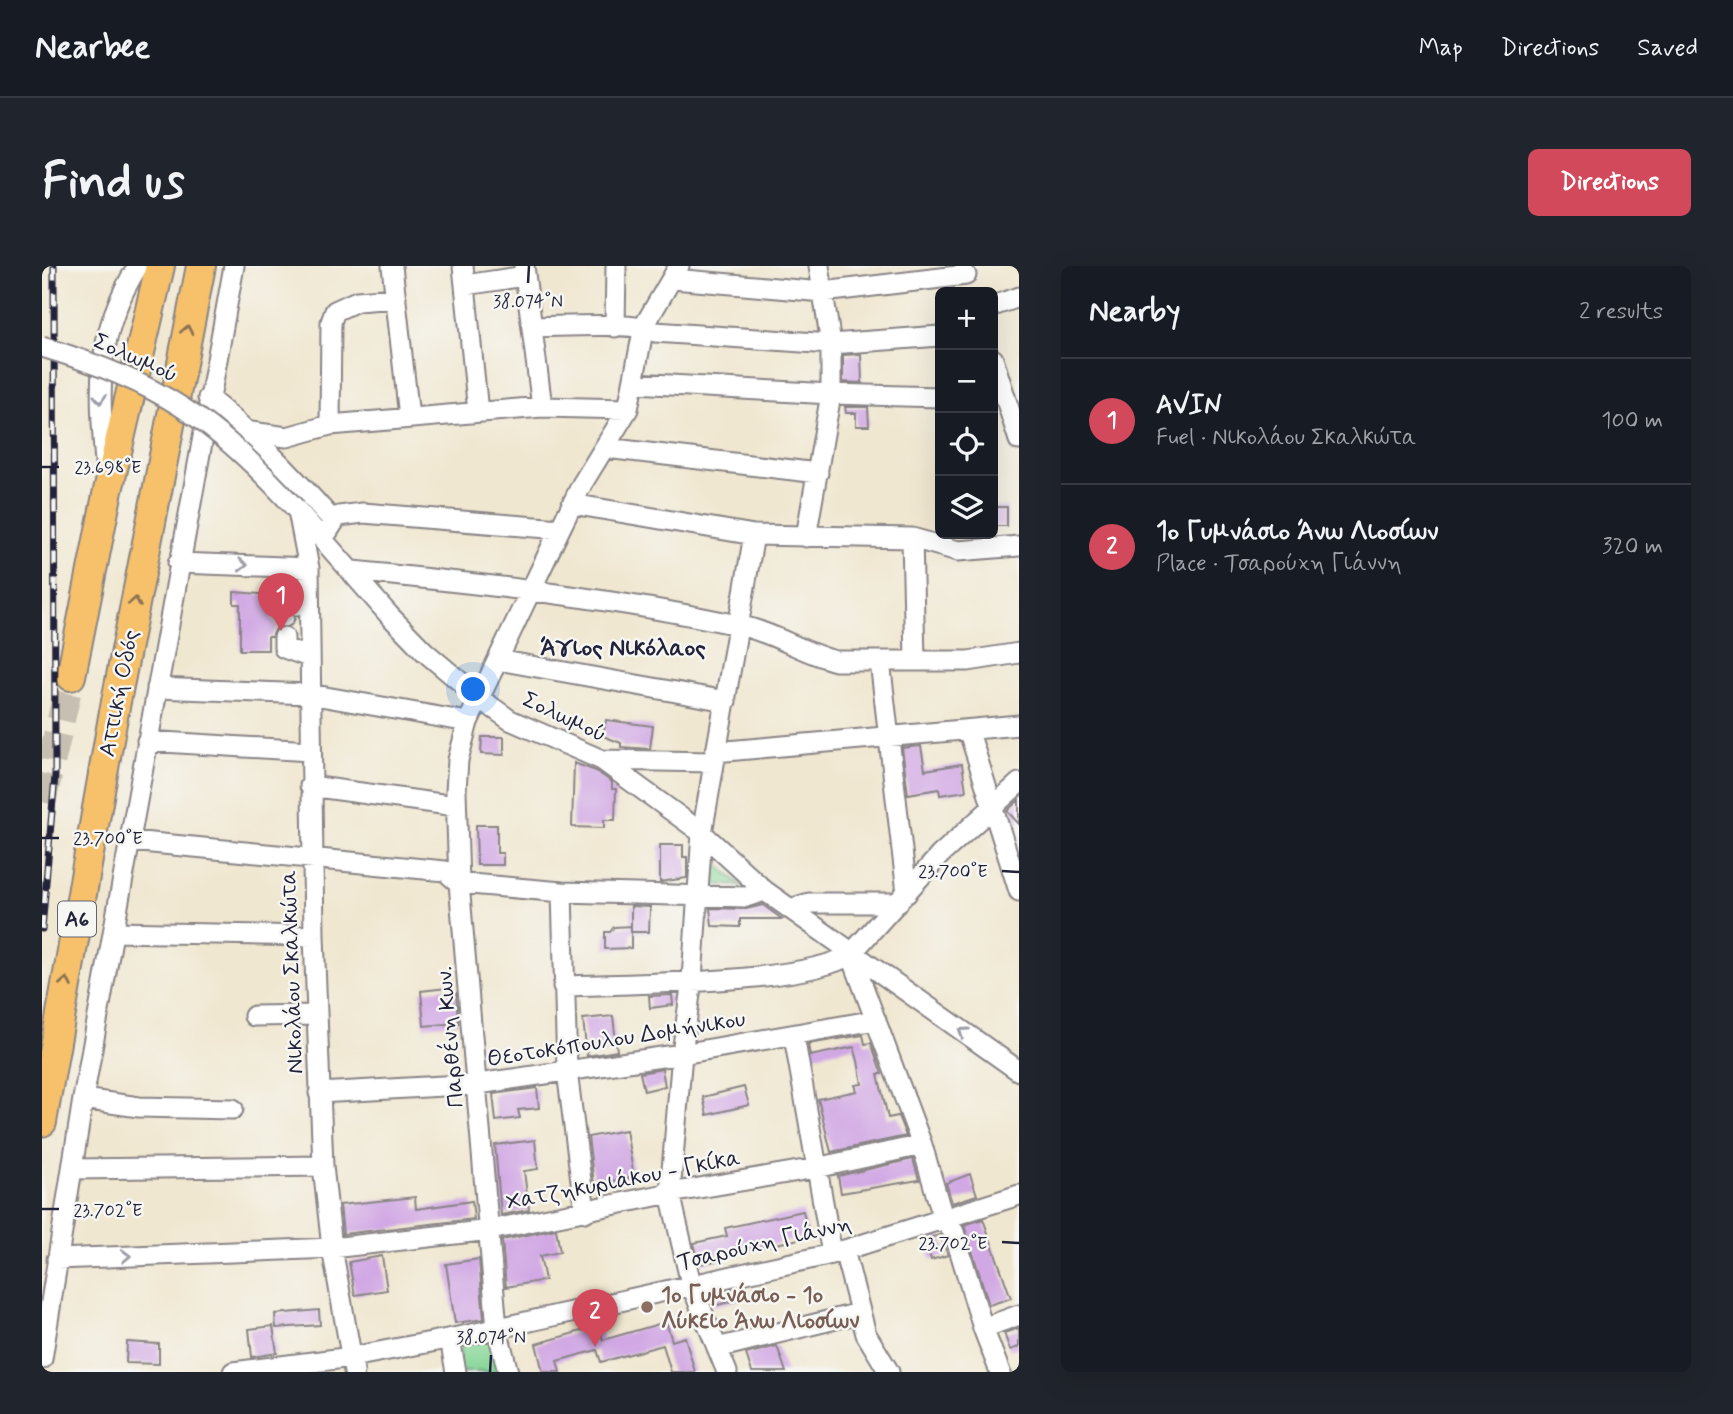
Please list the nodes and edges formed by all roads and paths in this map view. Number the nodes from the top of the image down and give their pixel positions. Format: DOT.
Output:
graph roads {
  1 [pos="138,266"];
  2 [pos="160,266"];
  3 [pos="201,266"];
  4 [pos="234,266"];
  5 [pos="392,266"];
  6 [pos="616,266"];
  7 [pos="819,266"];
  8 [pos="524,271"];
  9 [pos="676,272"];
  10 [pos="464,275"];
  11 [pos="966,278"];
  12 [pos="822,292"];
  13 [pos="1019,297"];
  14 [pos="396,298"];
  15 [pos="998,304"];
  16 [pos="644,326"];
  17 [pos="532,327"];
  18 [pos="615,327"];
  19 [pos="935,336"];
  20 [pos="831,344"];
  21 [pos="42,347"];
  22 [pos="998,374"];
  23 [pos="635,383"];
  24 [pos="831,394"];
  25 [pos="935,397"];
  26 [pos="1006,397"];
  27 [pos="208,398"];
  28 [pos="542,407"];
  29 [pos="628,409"];
  30 [pos="478,412"];
  31 [pos="409,418"];
  32 [pos="330,425"];
  33 [pos="251,432"];
  34 [pos="305,432"];
  35 [pos="1019,440"];
  36 [pos="606,448"];
  37 [pos="288,469"];
  38 [pos="818,474"];
  39 [pos="107,495"];
  40 [pos="572,503"];
  41 [pos="296,509"];
  42 [pos="560,529"];
  43 [pos="328,531"];
  44 [pos="754,535"];
  45 [pos="806,537"];
  46 [pos="912,538"];
  47 [pos="1019,546"];
  48 [pos="178,563"];
  49 [pos="309,568"];
  50 [pos="353,571"];
  51 [pos="533,590"];
  52 [pos="309,602"];
  53 [pos="284,617"];
  54 [pos="739,626"];
  55 [pos="284,637"];
  56 [pos="1019,653"];
  57 [pos="309,657"];
  58 [pos="498,660"];
  59 [pos="915,660"];
  60 [pos="880,661"];
  61 [pos="71,676"];
  62 [pos="157,688"];
  63 [pos="309,694"];
  64 [pos="482,700"];
  65 [pos="726,701"];
  66 [pos="468,722"];
  67 [pos="1019,725"];
  68 [pos="969,732"];
  69 [pos="887,738"];
  70 [pos="147,741"];
  71 [pos="310,751"];
  72 [pos="714,757"];
  73 [pos="603,760"];
  74 [pos="1019,783"];
  75 [pos="310,786"];
  76 [pos="456,806"];
  77 [pos="993,809"];
  78 [pos="702,833"];
  79 [pos="131,841"];
  80 [pos="312,858"];
  81 [pos="459,883"];
  82 [pos="765,891"];
  83 [pos="1019,891"];
  84 [pos="562,892"];
  85 [pos="697,895"];
  86 [pos="903,898"];
  87 [pos="790,909"];
  88 [pos="114,932"];
  89 [pos="314,936"];
  90 [pos="851,954"];
  91 [pos="692,979"];
  92 [pos="563,986"];
  93 [pos="317,1015"];
  94 [pos="254,1016"];
  95 [pos="876,1020"];
  96 [pos="793,1036"];
  97 [pos="682,1054"];
  98 [pos="567,1071"];
  99 [pos="1019,1071"];
  100 [pos="478,1084"];
  101 [pos="319,1093"];
  102 [pos="83,1099"];
  103 [pos="233,1109"];
  104 [pos="42,1122"];
  105 [pos="922,1145"];
  106 [pos="323,1166"];
  107 [pos="816,1168"];
  108 [pos="72,1169"];
  109 [pos="670,1193"];
  110 [pos="1019,1195"];
  111 [pos="585,1212"];
  112 [pos="944,1222"];
  113 [pos="489,1230"];
  114 [pos="332,1248"];
  115 [pos="838,1252"];
  116 [pos="57,1259"];
  117 [pos="691,1284"];
  118 [pos="860,1313"];
  119 [pos="1019,1315"];
  120 [pos="983,1328"];
  121 [pos="497,1329"];
  122 [pos="450,1339"];
  123 [pos="717,1348"];
  124 [pos="42,1359"];
  125 [pos="353,1365"];
  126 [pos="994,1370"];
  127 [pos="233,1372"];
  128 [pos="456,1372"];
  129 [pos="508,1372"];
  130 [pos="727,1372"];
  131 [pos="889,1372"];
  1 -- 39 [label="street, one-way"];
  2 -- 39 [label="highway"];
  104 -- 3 [label="highway, Αττική Οδός / Α6, one-way"];
  4 -- 27 [label="street"];
  5 -- 14 [label="street"];
  6 -- 18 [label="street"];
  7 -- 12 [label="street"];
  8 -- 10 [label="street"];
  8 -- 17 [label="street"];
  9 -- 12 [label="street"];
  9 -- 16 [label="street"];
  10 -- 30 [label="street"];
  11 -- 12 [label="street"];
  12 -- 20 [label="street"];
  13 -- 15 [label="street"];
  14 -- 31 [label="street"];
  14 -- 32 [label="street"];
  16 -- 18 [label="street"];
  16 -- 20 [label="street"];
  16 -- 23 [label="street, Παρθένη Κων."];
  17 -- 18 [label="street"];
  17 -- 28 [label="street"];
  19 -- 20 [label="street"];
  20 -- 24 [label="street"];
  21 -- 41 [label="street, Σολωμού, bridge"];
  22 -- 26 [label="street"];
  23 -- 24 [label="street"];
  23 -- 29 [label="street, Παρθένη Κων."];
  24 -- 25 [label="street"];
  24 -- 38 [label="street"];
  26 -- 35 [label="street"];
  27 -- 33 [label="street"];
  27 -- 48 [label="street"];
  28 -- 29 [label="street"];
  28 -- 30 [label="street"];
  29 -- 36 [label="street, Παρθένη Κων."];
  30 -- 31 [label="street"];
  31 -- 32 [label="street"];
  32 -- 34 [label="street"];
  33 -- 34 [label="street"];
  33 -- 37 [label="street"];
  34 -- 37 [label="street"];
  36 -- 38 [label="street"];
  36 -- 40 [label="street, Παρθένη Κων."];
  37 -- 43 [label="street"];
  38 -- 45 [label="street"];
  39 -- 61 [label="highway"];
  40 -- 42 [label="street, Παρθένη Κων."];
  40 -- 44 [label="street"];
  41 -- 43 [label="street, Σολωμού"];
  41 -- 49 [label="street, Νικολάου Σκαλκώτα"];
  42 -- 43 [label="street"];
  42 -- 51 [label="street, Παρθένη Κων."];
  43 -- 49 [label="street, Νικολάου Σκαλκώτα"];
  43 -- 50 [label="street, Σολωμού"];
  44 -- 45 [label="street"];
  44 -- 54 [label="street"];
  45 -- 46 [label="street"];
  46 -- 47 [label="street"];
  46 -- 59 [label="street"];
  48 -- 49 [label="street, one-way"];
  48 -- 62 [label="street"];
  49 -- 52 [label="street, Νικολάου Σκαλκώτα"];
  50 -- 51 [label="street"];
  50 -- 64 [label="street, Σολωμού"];
  51 -- 54 [label="street"];
  51 -- 58 [label="street, Παρθένη Κων."];
  52 -- 53 [label="street"];
  52 -- 57 [label="street, Νικολάου Σκαλκώτα"];
  54 -- 60 [label="street"];
  54 -- 65 [label="street"];
  55 -- 57 [label="street"];
  56 -- 59 [label="street"];
  57 -- 63 [label="street, Νικολάου Σκαλκώτα"];
  58 -- 64 [label="street, Παρθένη Κων."];
  58 -- 65 [label="street"];
  59 -- 60 [label="street"];
  60 -- 69 [label="street"];
  62 -- 63 [label="street"];
  62 -- 70 [label="street"];
  63 -- 66 [label="street"];
  63 -- 71 [label="street, Νικολάου Σκαλκώτα"];
  64 -- 66 [label="street, Παρθένη Κων."];
  64 -- 73 [label="street, Σολωμού"];
  65 -- 72 [label="street"];
  66 -- 76 [label="street, Παρθένη Κων."];
  67 -- 68 [label="street"];
  68 -- 69 [label="street"];
  68 -- 77 [label="street"];
  69 -- 72 [label="street"];
  69 -- 86 [label="street"];
  70 -- 71 [label="street"];
  70 -- 79 [label="street"];
  71 -- 75 [label="street, Νικολάου Σκαλκώτα"];
  72 -- 73 [label="street"];
  72 -- 78 [label="street"];
  73 -- 78 [label="street, Σολωμού"];
  74 -- 77 [label="street"];
  75 -- 76 [label="street"];
  75 -- 80 [label="street, Νικολάου Σκαλκώτα"];
  76 -- 81 [label="street, Παρθένη Κων."];
  77 -- 83 [label="street"];
  77 -- 86 [label="street"];
  78 -- 82 [label="street, Σολωμού"];
  78 -- 85 [label="street"];
  79 -- 80 [label="street"];
  79 -- 88 [label="street"];
  80 -- 81 [label="street"];
  80 -- 89 [label="street, Νικολάου Σκαλκώτα"];
  81 -- 84 [label="street"];
  81 -- 100 [label="street, Παρθένη Κων."];
  82 -- 85 [label="street"];
  82 -- 87 [label="street, Σολωμού"];
  84 -- 85 [label="street"];
  84 -- 92 [label="street"];
  85 -- 91 [label="street"];
  86 -- 87 [label="street"];
  86 -- 90 [label="street"];
  87 -- 90 [label="street, Σολωμού"];
  88 -- 89 [label="street"];
  88 -- 102 [label="street"];
  89 -- 93 [label="street, Νικολάου Σκαλκώτα"];
  90 -- 91 [label="street"];
  90 -- 95 [label="street"];
  99 -- 90 [label="street, Σολωμού, one-way"];
  91 -- 92 [label="street"];
  91 -- 97 [label="street"];
  92 -- 98 [label="street"];
  93 -- 94 [label="street"];
  93 -- 101 [label="street, Νικολάου Σκαλκώτα"];
  95 -- 96 [label="street, Θεοτοκόπουλου Δομήνικου"];
  95 -- 105 [label="street"];
  96 -- 97 [label="street, Θεοτοκόπουλου Δομήνικου"];
  96 -- 107 [label="street"];
  97 -- 98 [label="street, Θεοτοκόπουλου Δομήνικου"];
  97 -- 109 [label="street"];
  98 -- 100 [label="street, Θεοτοκόπουλου Δομήνικου"];
  98 -- 111 [label="street"];
  100 -- 101 [label="street, Θεοτοκόπουλου Δομήνικου"];
  100 -- 113 [label="street, Παρθένη Κων."];
  101 -- 106 [label="street, Νικολάου Σκαλκώτα"];
  102 -- 103 [label="street"];
  102 -- 108 [label="street"];
  105 -- 107 [label="street, Χατζηκυριάκου - Γκίκα"];
  105 -- 112 [label="street"];
  106 -- 108 [label="street"];
  106 -- 114 [label="street, Νικολάου Σκαλκώτα"];
  107 -- 109 [label="street, Χατζηκυριάκου - Γκίκα"];
  107 -- 115 [label="street"];
  108 -- 116 [label="street"];
  109 -- 111 [label="street, Χατζηκυριάκου - Γκίκα"];
  109 -- 117 [label="street"];
  110 -- 112 [label="street, Τσαρούχη Γιάννη"];
  111 -- 113 [label="street, Χατζηκυριάκου - Γκίκα"];
  112 -- 115 [label="street, Τσαρούχη Γιάννη"];
  112 -- 120 [label="street"];
  113 -- 114 [label="street, Χατζηκυριάκου - Γκίκα"];
  113 -- 121 [label="street, Παρθένη Κων."];
  116 -- 114 [label="street, Χατζηκυριάκου - Γκίκα, one-way"];
  114 -- 125 [label="street, Νικολάου Σκαλκώτα"];
  115 -- 117 [label="street, Τσαρούχη Γιάννη"];
  115 -- 118 [label="street"];
  116 -- 124 [label="street"];
  117 -- 121 [label="street, Τσαρούχη Γιάννη"];
  117 -- 123 [label="street"];
  118 -- 123 [label="street"];
  118 -- 131 [label="street"];
  119 -- 120 [label="street"];
  120 -- 126 [label="street"];
  121 -- 122 [label="street, Τσαρούχη Γιάννη"];
  121 -- 129 [label="street, Παρθένη Κων."];
  122 -- 125 [label="street, Τσαρούχη Γιάννη"];
  122 -- 128 [label="street"];
  123 -- 130 [label="street"];
  125 -- 127 [label="street, Τσαρούχη Γιάννη"];
}
